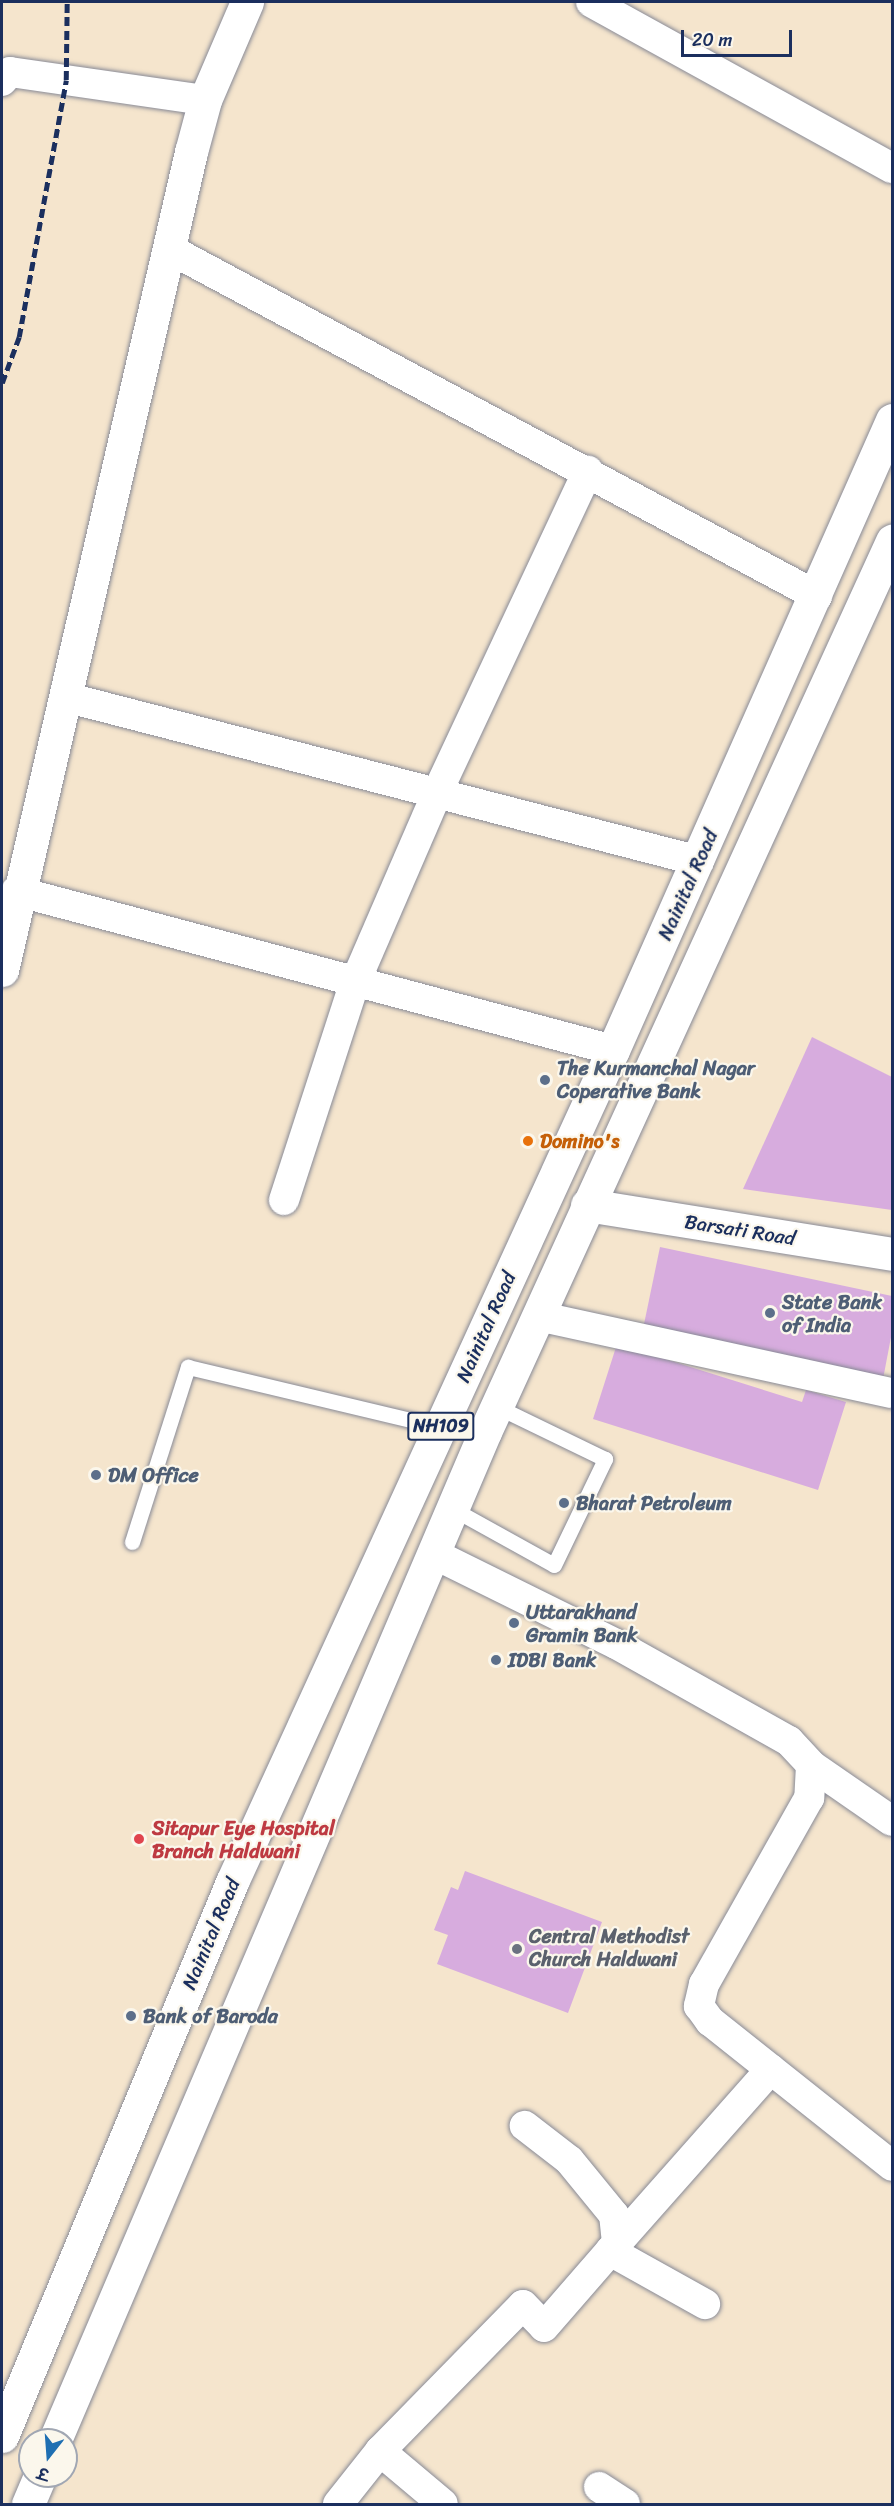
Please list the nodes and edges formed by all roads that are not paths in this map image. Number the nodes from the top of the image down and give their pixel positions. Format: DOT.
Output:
graph roads {
  1 [pos="247,2"];
  2 [pos="591,2"];
  3 [pos="4,72"];
  4 [pos="205,100"];
  5 [pos="892,168"];
  6 [pos="171,250"];
  7 [pos="889,438"];
  8 [pos="588,471"];
  9 [pos="892,541"];
  10 [pos="817,596"];
  11 [pos="65,697"];
  12 [pos="436,793"];
  13 [pos="699,861"];
  14 [pos="743,875"];
  15 [pos="16,891"];
  16 [pos="2,970"];
  17 [pos="354,985"];
  18 [pos="613,1050"];
  19 [pos="284,1200"];
  20 [pos="586,1206"];
  21 [pos="892,1254"];
  22 [pos="537,1316"];
  23 [pos="892,1393"];
  24 [pos="496,1406"];
  25 [pos="441,1428"];
  26 [pos="453,1509"];
  27 [pos="132,1542"];
  28 [pos="434,1554"];
  29 [pos="811,1765"];
  30 [pos="892,1821"];
  31 [pos="771,2069"];
  32 [pos="525,2126"];
  33 [pos="892,2166"];
  34 [pos="614,2247"];
  35 [pos="705,2304"];
  36 [pos="7,2422"];
  37 [pos="32,2428"];
  38 [pos="60,2428"];
  39 [pos="380,2451"];
  40 [pos="599,2487"];
  41 [pos="35,2488"];
  42 [pos="28,2505"];
  43 [pos="338,2505"];
  44 [pos="443,2505"];
  45 [pos="625,2505"];
  1 -- 4 [label="main road"];
  2 -- 5 [label="street"];
  3 -- 4 [label="street"];
  4 -- 6 [label="main road"];
  6 -- 8 [label="street"];
  6 -- 11 [label="main road"];
  7 -- 10 [label="main road, Nainital Road / NH109"];
  8 -- 10 [label="street"];
  8 -- 12 [label="street"];
  9 -- 14 [label="main road, NH109"];
  10 -- 13 [label="main road, Nainital Road / NH109"];
  11 -- 12 [label="street"];
  11 -- 15 [label="main road"];
  12 -- 13 [label="street"];
  12 -- 17 [label="street"];
  13 -- 14 [label="main road"];
  13 -- 18 [label="main road, Nainital Road / NH109"];
  14 -- 20 [label="main road, NH109"];
  15 -- 16 [label="main road"];
  15 -- 17 [label="street"];
  17 -- 18 [label="street"];
  17 -- 19 [label="street"];
  18 -- 25 [label="main road, Nainital Road / NH109"];
  20 -- 21 [label="main road, Barsati Road"];
  20 -- 22 [label="main road, NH109"];
  22 -- 23 [label="street"];
  22 -- 24 [label="main road, NH109"];
  24 -- 26 [label="main road, NH109"];
  24 -- 26 [label="lane"];
  25 -- 27 [label="lane"];
  25 -- 36 [label="main road, Nainital Road / NH109"];
  26 -- 28 [label="main road, NH109"];
  28 -- 29 [label="street"];
  28 -- 38 [label="main road, NH109"];
  29 -- 30 [label="street"];
  29 -- 31 [label="street"];
  31 -- 33 [label="street"];
  31 -- 34 [label="street"];
  32 -- 34 [label="street"];
  34 -- 35 [label="street"];
  34 -- 39 [label="street"];
  36 -- 37 [label="main road"];
  39 -- 43 [label="street"];
  39 -- 44 [label="street"];
  40 -- 45 [label="street"];
  41 -- 42 [label="main road"];
}
